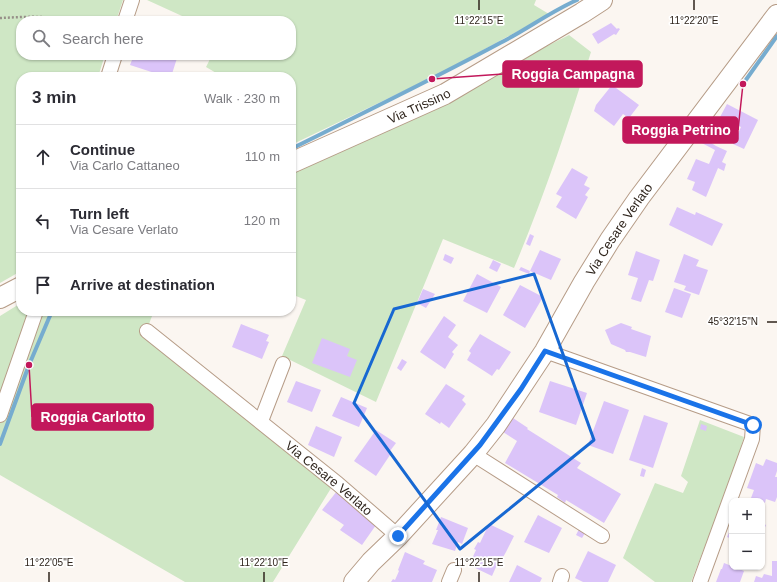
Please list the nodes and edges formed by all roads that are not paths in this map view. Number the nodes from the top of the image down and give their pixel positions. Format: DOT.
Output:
graph roads {
  1 [pos="132,0"];
  2 [pos="602,0"];
  3 [pos="777,14"];
  4 [pos="127,16"];
  5 [pos="113,60"];
  6 [pos="110,72"];
  7 [pos="296,161"];
  8 [pos="16,290"];
  9 [pos="0,298"];
  10 [pos="34,316"];
  11 [pos="147,331"];
  12 [pos="545,351"];
  13 [pos="282,364"];
  14 [pos="0,415"];
  15 [pos="261,421"];
  16 [pos="473,454"];
  17 [pos="398,536"];
  18 [pos="602,536"];
  19 [pos="354,582"];
  20 [pos="700,582"];
  1 -- 4 [label="street"];
  2 -- 7 [label="street, Via Trissino"];
  3 -- 12 [label="street, Via Cesare Verlato"];
  5 -- 6 [label="street"];
  8 -- 9 [label="street"];
  10 -- 14 [label="street"];
  11 -- 15 [label="street, Via Cesare Verlato"];
  12 -- 16 [label="street, Via Cesare Verlato"];
  12 -- 20 [label="street"];
  13 -- 15 [label="street"];
  15 -- 17 [label="street, Via Cesare Verlato"];
  16 -- 17 [label="street, Via Cesare Verlato"];
  16 -- 18 [label="street"];
  17 -- 19 [label="street, Via Cesare Verlato"];
}
